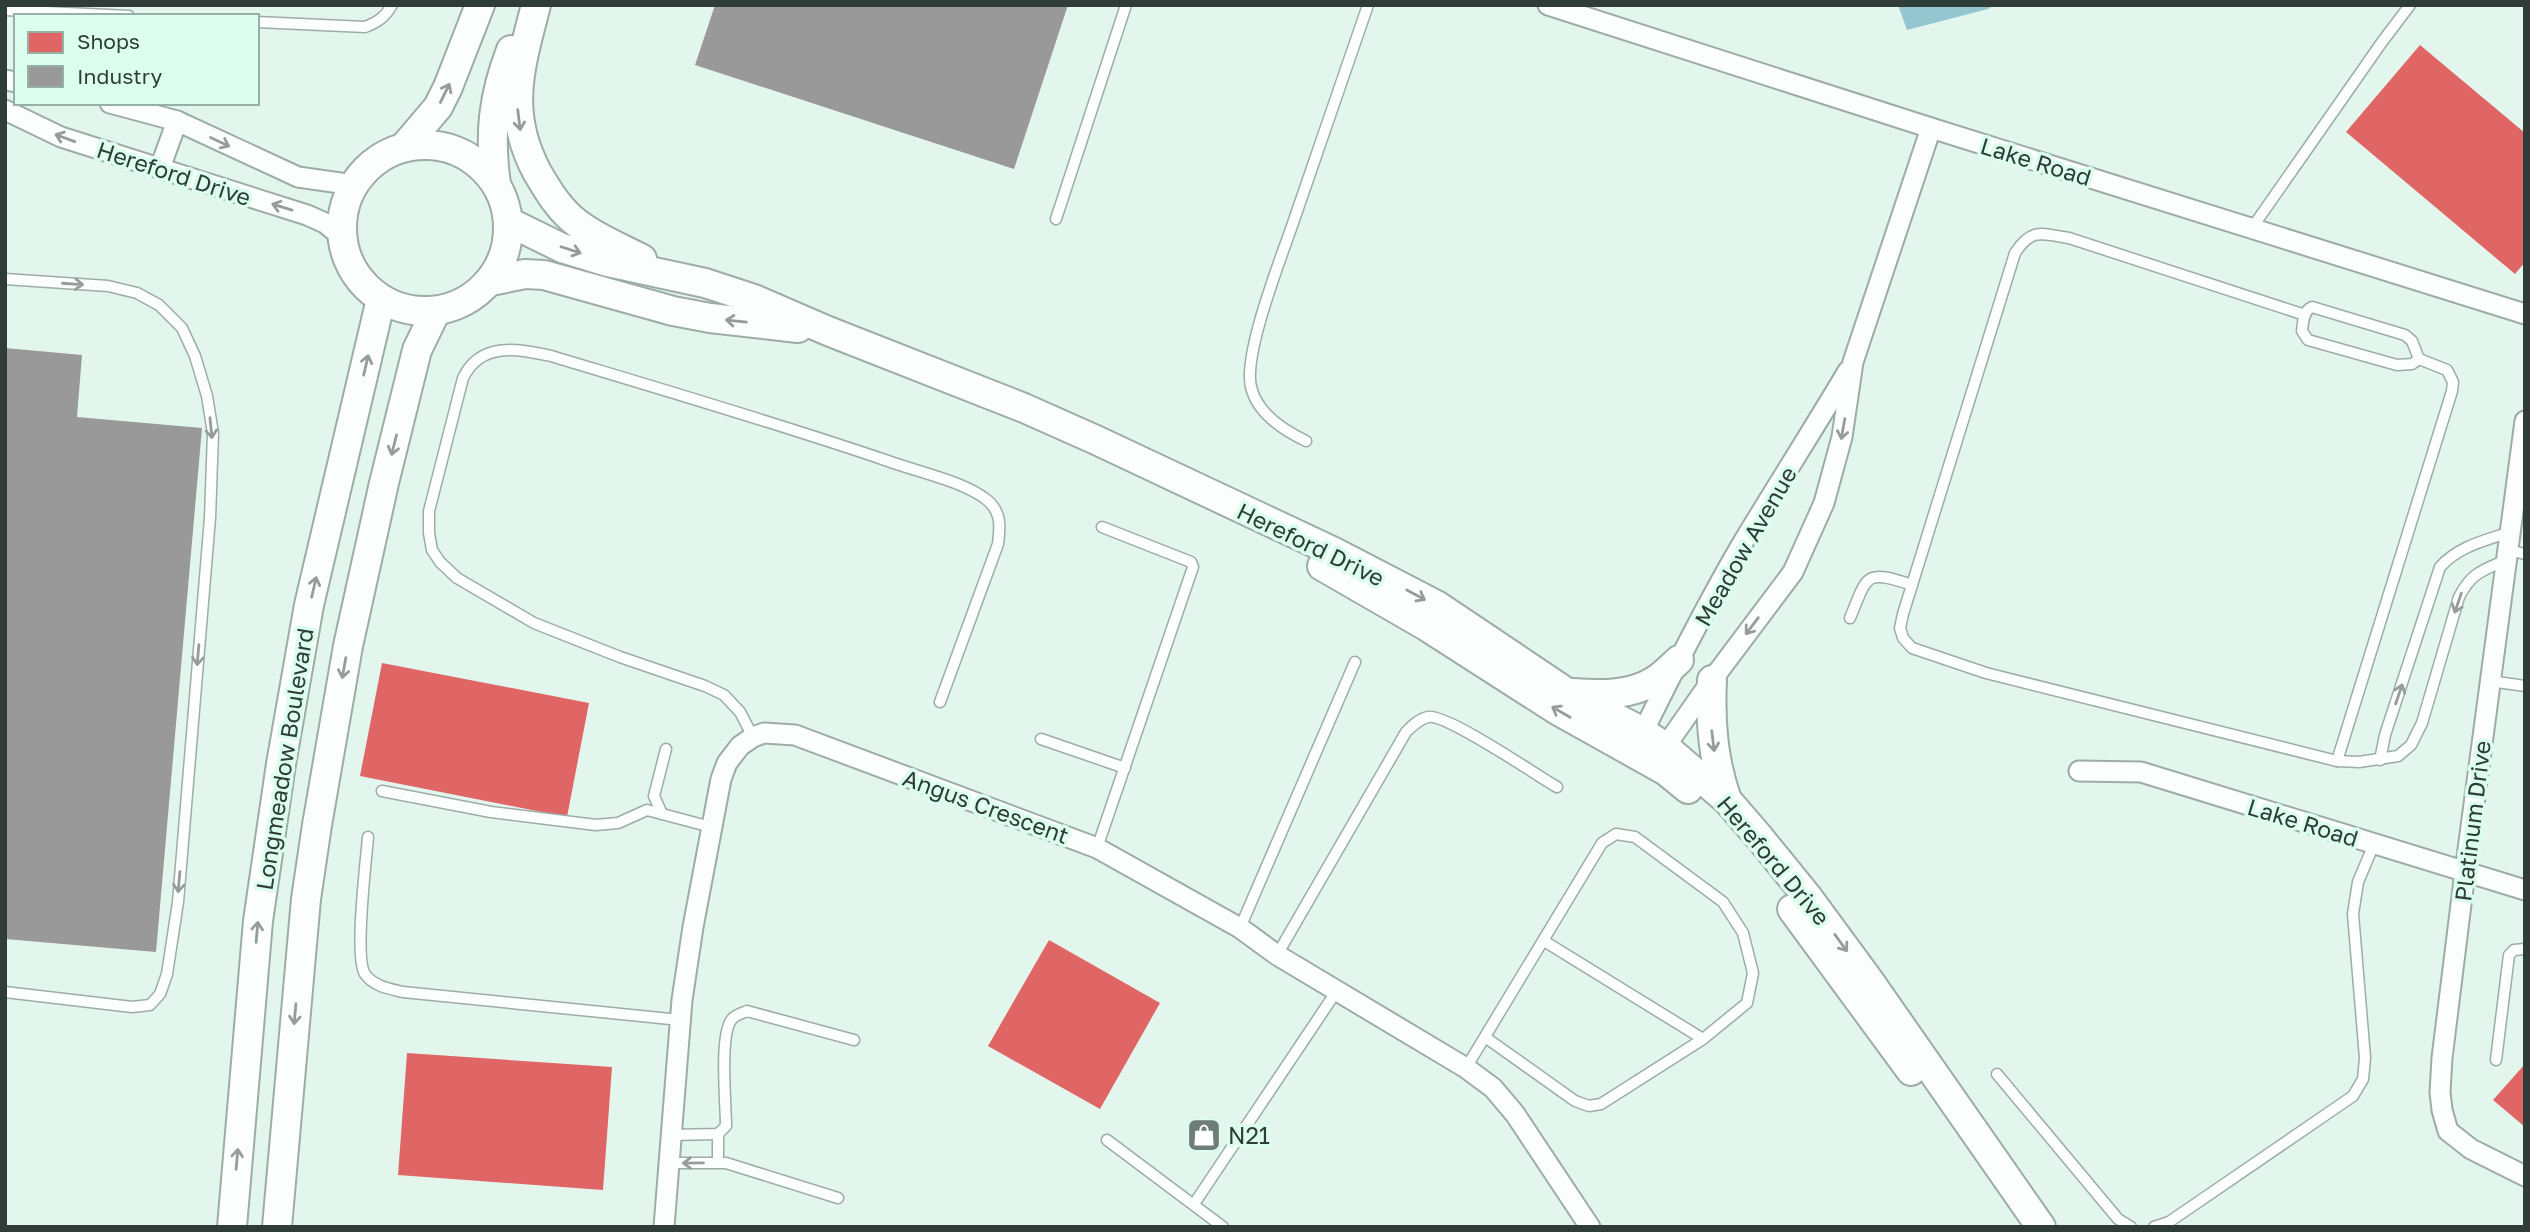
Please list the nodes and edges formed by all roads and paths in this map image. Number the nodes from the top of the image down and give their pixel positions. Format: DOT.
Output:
graph roads {
  1 [pos="392,5"];
  2 [pos="480,5"];
  3 [pos="530,5"];
  4 [pos="536,5"];
  5 [pos="1126,5"];
  6 [pos="1368,5"];
  7 [pos="1548,5"];
  8 [pos="2410,5"];
  9 [pos="31,8"];
  10 [pos="5,10"];
  11 [pos="104,14"];
  12 [pos="259,22"];
  13 [pos="117,105"];
  14 [pos="5,110"];
  15 [pos="177,121"];
  16 [pos="1931,128"];
  17 [pos="404,148"];
  18 [pos="160,168"];
  19 [pos="496,184"];
  20 [pos="354,185"];
  21 [pos="1056,219"];
  22 [pos="509,222"];
  23 [pos="2252,228"];
  24 [pos="342,237"];
  25 [pos="672,275"];
  26 [pos="5,279"];
  27 [pos="491,281"];
  28 [pos="380,299"];
  29 [pos="436,311"];
  30 [pos="2525,314"];
  31 [pos="2305,315"];
  32 [pos="828,331"];
  33 [pos="2419,359"];
  34 [pos="1853,362"];
  35 [pos="2525,421"];
  36 [pos="1306,441"];
  37 [pos="1223,502"];
  38 [pos="1102,527"];
  39 [pos="2512,549"];
  40 [pos="1912,585"];
  41 [pos="1850,618"];
  42 [pos="1679,660"];
  43 [pos="1355,662"];
  44 [pos="1712,680"];
  45 [pos="2490,681"];
  46 [pos="2525,686"];
  47 [pos="1566,692"];
  48 [pos="940,702"];
  49 [pos="753,737"];
  50 [pos="1041,739"];
  51 [pos="1649,748"];
  52 [pos="666,749"];
  53 [pos="2380,760"];
  54 [pos="2337,761"];
  55 [pos="1125,768"];
  56 [pos="2080,771"];
  57 [pos="1557,787"];
  58 [pos="382,790"];
  59 [pos="1727,800"];
  60 [pos="662,814"];
  61 [pos="711,827"];
  62 [pos="368,838"];
  63 [pos="2374,844"];
  64 [pos="1097,848"];
  65 [pos="2465,872"];
  66 [pos="2525,890"];
  67 [pos="1240,928"];
  68 [pos="1544,941"];
  69 [pos="2525,948"];
  70 [pos="1277,955"];
  71 [pos="5,992"];
  72 [pos="1336,992"];
  73 [pos="680,1020"];
  74 [pos="1485,1037"];
  75 [pos="1703,1039"];
  76 [pos="854,1040"];
  77 [pos="2496,1060"];
  78 [pos="1466,1068"];
  79 [pos="1997,1074"];
  80 [pos="718,1134"];
  81 [pos="670,1135"];
  82 [pos="1107,1140"];
  83 [pos="668,1163"];
  84 [pos="718,1163"];
  85 [pos="2525,1177"];
  86 [pos="838,1198"];
  87 [pos="1194,1204"];
  88 [pos="232,1227"];
  89 [pos="277,1227"];
  90 [pos="664,1227"];
  91 [pos="1223,1227"];
  92 [pos="1590,1227"];
  93 [pos="2018,1227"];
  94 [pos="2041,1227"];
  95 [pos="2131,1227"];
  96 [pos="2154,1227"];
  1 -- 12 [label="lane"];
  17 -- 2 [label="street, one-way"];
  3 -- 19 [label="street"];
  4 -- 25 [label="street, one-way"];
  5 -- 21 [label="lane"];
  6 -- 36 [label="lane"];
  7 -- 16 [label="street, Lake Road"];
  8 -- 23 [label="lane"];
  9 -- 10 [label="lane"];
  9 -- 11 [label="lane"];
  13 -- 15 [label="street, Hereford Drive"];
  18 -- 14 [label="street, Hereford Drive, one-way"];
  15 -- 18 [label="street"];
  15 -- 20 [label="street, Hereford Drive, one-way"];
  16 -- 23 [label="street, Lake Road"];
  16 -- 34 [label="street, Meadow Avenue"];
  17 -- 19 [label="street"];
  17 -- 20 [label="street"];
  24 -- 18 [label="street, Hereford Drive, one-way"];
  19 -- 22 [label="street"];
  20 -- 24 [label="street"];
  22 -- 25 [label="street, Hereford Drive, one-way"];
  22 -- 27 [label="street"];
  23 -- 30 [label="street, Lake Road"];
  24 -- 28 [label="street"];
  25 -- 32 [label="street, Hereford Drive"];
  26 -- 71 [label="lane, one-way"];
  27 -- 29 [label="street"];
  32 -- 27 [label="street, Hereford Drive, one-way"];
  28 -- 29 [label="street"];
  88 -- 28 [label="street, Longmeadow Boulevard, one-way"];
  29 -- 89 [label="street, Longmeadow Boulevard, one-way"];
  31 -- 33 [label="lane"];
  31 -- 33 [label="lane"];
  31 -- 40 [label="lane"];
  32 -- 37 [label="street, Hereford Drive"];
  33 -- 54 [label="lane"];
  34 -- 42 [label="street, Meadow Avenue"];
  34 -- 44 [label="street, Meadow Avenue, one-way"];
  35 -- 39 [label="street, Platinum Drive"];
  37 -- 47 [label="street, Hereford Drive, one-way"];
  51 -- 37 [label="street, Hereford Drive, one-way"];
  38 -- 55 [label="lane"];
  39 -- 45 [label="street, Platinum Drive"];
  39 -- 53 [label="lane, one-way"];
  53 -- 39 [label="lane, one-way"];
  40 -- 41 [label="lane"];
  40 -- 54 [label="lane"];
  42 -- 47 [label="street"];
  42 -- 51 [label="street, Meadow Avenue"];
  43 -- 67 [label="lane"];
  44 -- 51 [label="street, Meadow Avenue"];
  44 -- 59 [label="street, one-way"];
  45 -- 46 [label="lane"];
  45 -- 65 [label="street, Platinum Drive"];
  47 -- 51 [label="street, Hereford Drive"];
  48 -- 49 [label="lane"];
  49 -- 61 [label="street"];
  49 -- 64 [label="street, Angus Crescent"];
  50 -- 55 [label="lane"];
  51 -- 59 [label="street, Hereford Drive"];
  51 -- 93 [label="street, Hereford Drive"];
  52 -- 60 [label="lane"];
  53 -- 54 [label="lane"];
  55 -- 64 [label="lane"];
  56 -- 63 [label="street, Lake Road"];
  57 -- 70 [label="lane"];
  58 -- 60 [label="lane"];
  59 -- 94 [label="street, Hereford Drive, one-way"];
  60 -- 61 [label="lane"];
  61 -- 73 [label="street"];
  62 -- 73 [label="lane"];
  63 -- 65 [label="street, Lake Road"];
  63 -- 96 [label="lane"];
  64 -- 67 [label="street, Angus Crescent"];
  65 -- 66 [label="street, Lake Road"];
  65 -- 85 [label="street, Platinum Drive"];
  67 -- 70 [label="street, Angus Crescent"];
  68 -- 74 [label="lane"];
  68 -- 75 [label="lane"];
  68 -- 75 [label="lane"];
  69 -- 77 [label="lane"];
  70 -- 72 [label="street, Angus Crescent"];
  72 -- 78 [label="street, Angus Crescent"];
  72 -- 87 [label="lane"];
  73 -- 81 [label="street"];
  74 -- 75 [label="lane"];
  74 -- 78 [label="lane"];
  76 -- 80 [label="lane"];
  78 -- 92 [label="street, Angus Crescent"];
  79 -- 95 [label="lane"];
  80 -- 81 [label="lane"];
  80 -- 84 [label="lane"];
  81 -- 83 [label="street"];
  82 -- 87 [label="lane"];
  84 -- 83 [label="lane, one-way"];
  83 -- 90 [label="street"];
  84 -- 86 [label="lane"];
  87 -- 91 [label="lane"];
}
